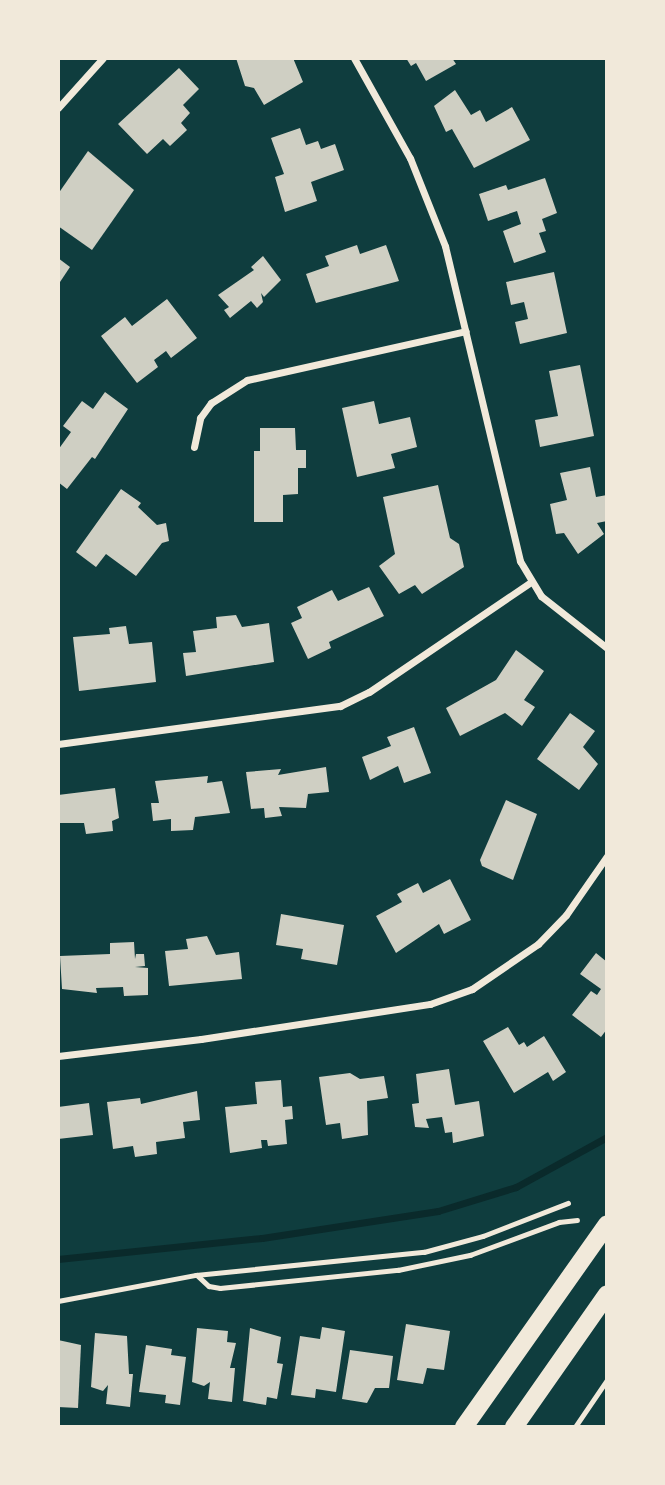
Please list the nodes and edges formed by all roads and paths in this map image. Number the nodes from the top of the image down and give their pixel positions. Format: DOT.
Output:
graph roads {
  1 [pos="103,58"];
  2 [pos="354,58"];
  3 [pos="58,108"];
  4 [pos="466,331"];
  5 [pos="194,447"];
  6 [pos="531,582"];
  7 [pos="607,648"];
  8 [pos="58,744"];
  9 [pos="607,856"];
  10 [pos="58,1056"];
  11 [pos="568,1203"];
  12 [pos="577,1220"];
  13 [pos="607,1224"];
  14 [pos="196,1275"];
  15 [pos="607,1294"];
  16 [pos="58,1301"];
  17 [pos="607,1380"];
  18 [pos="464,1427"];
  19 [pos="514,1427"];
  20 [pos="575,1427"];
  1 -- 3 [label="street"];
  2 -- 4 [label="street"];
  4 -- 5 [label="street"];
  4 -- 6 [label="street"];
  6 -- 7 [label="street"];
  6 -- 8 [label="street"];
  9 -- 10 [label="street"];
  11 -- 14 [label="path"];
  12 -- 14 [label="path"];
  13 -- 18 [label="main road"];
  14 -- 16 [label="path"];
  15 -- 19 [label="main road"];
  17 -- 20 [label="path"];
}
